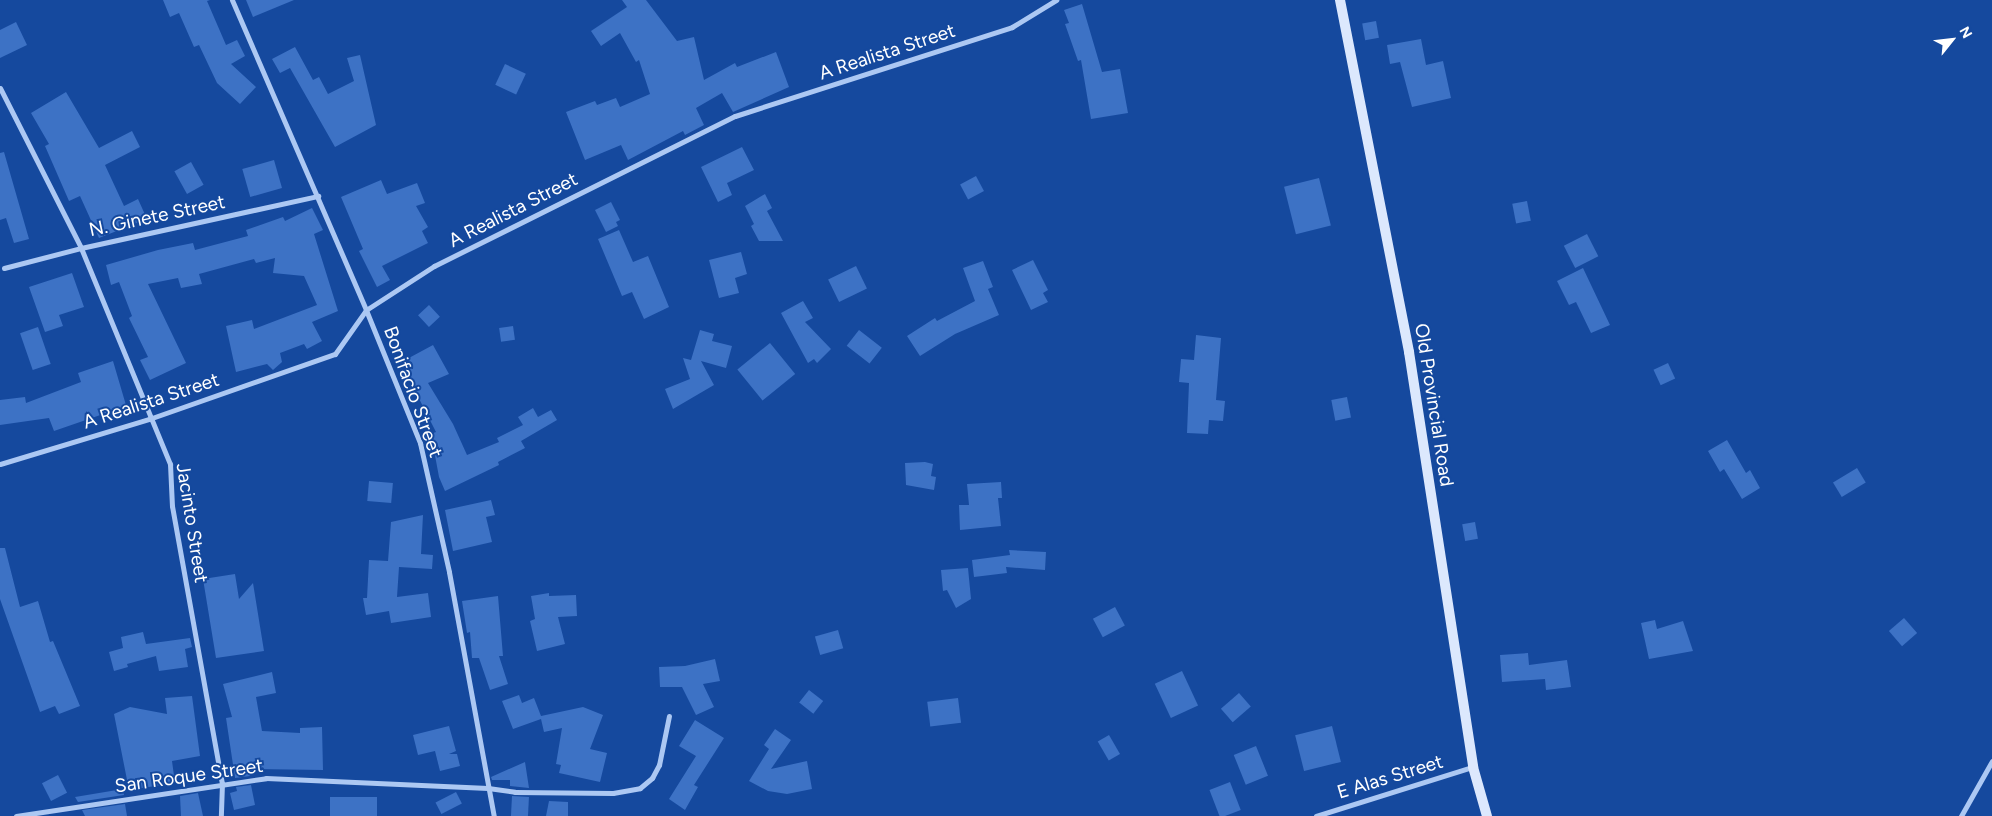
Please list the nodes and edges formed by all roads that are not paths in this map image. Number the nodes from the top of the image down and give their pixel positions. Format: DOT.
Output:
graph roads {
  1 [pos="232,0"];
  2 [pos="1056,0"];
  3 [pos="1340,0"];
  4 [pos="0,88"];
  5 [pos="318,196"];
  6 [pos="81,248"];
  7 [pos="4,268"];
  8 [pos="366,310"];
  9 [pos="149,419"];
  10 [pos="0,464"];
  11 [pos="669,716"];
  12 [pos="1992,761"];
  13 [pos="1473,767"];
  14 [pos="222,783"];
  15 [pos="488,788"];
  16 [pos="16,816"];
  17 [pos="221,816"];
  18 [pos="494,816"];
  19 [pos="1316,816"];
  20 [pos="1487,816"];
  21 [pos="1961,816"];
  1 -- 5 [label="street, Bonifacio Street"];
  2 -- 8 [label="street, A Realista Street"];
  3 -- 13 [label="main road, Old Provincial Road"];
  4 -- 6 [label="street, Jacinto Street"];
  5 -- 6 [label="street, N. Ginete Street"];
  5 -- 8 [label="street, Bonifacio Street"];
  6 -- 7 [label="street, N. Ginete Street"];
  6 -- 9 [label="street, Jacinto Street"];
  8 -- 9 [label="street, A Realista Street"];
  8 -- 15 [label="street, Bonifacio Street"];
  9 -- 10 [label="street, A Realista Street"];
  9 -- 14 [label="street, Jacinto Street"];
  11 -- 15 [label="street, San Roque Street"];
  12 -- 21 [label="street"];
  13 -- 19 [label="street, E Alas Street"];
  13 -- 20 [label="main road, Old Provincial Road"];
  14 -- 15 [label="street, San Roque Street"];
  14 -- 16 [label="street, San Roque Street"];
  14 -- 17 [label="street, Jacinto Street"];
  15 -- 18 [label="street, Bonifacio Street"];
}
